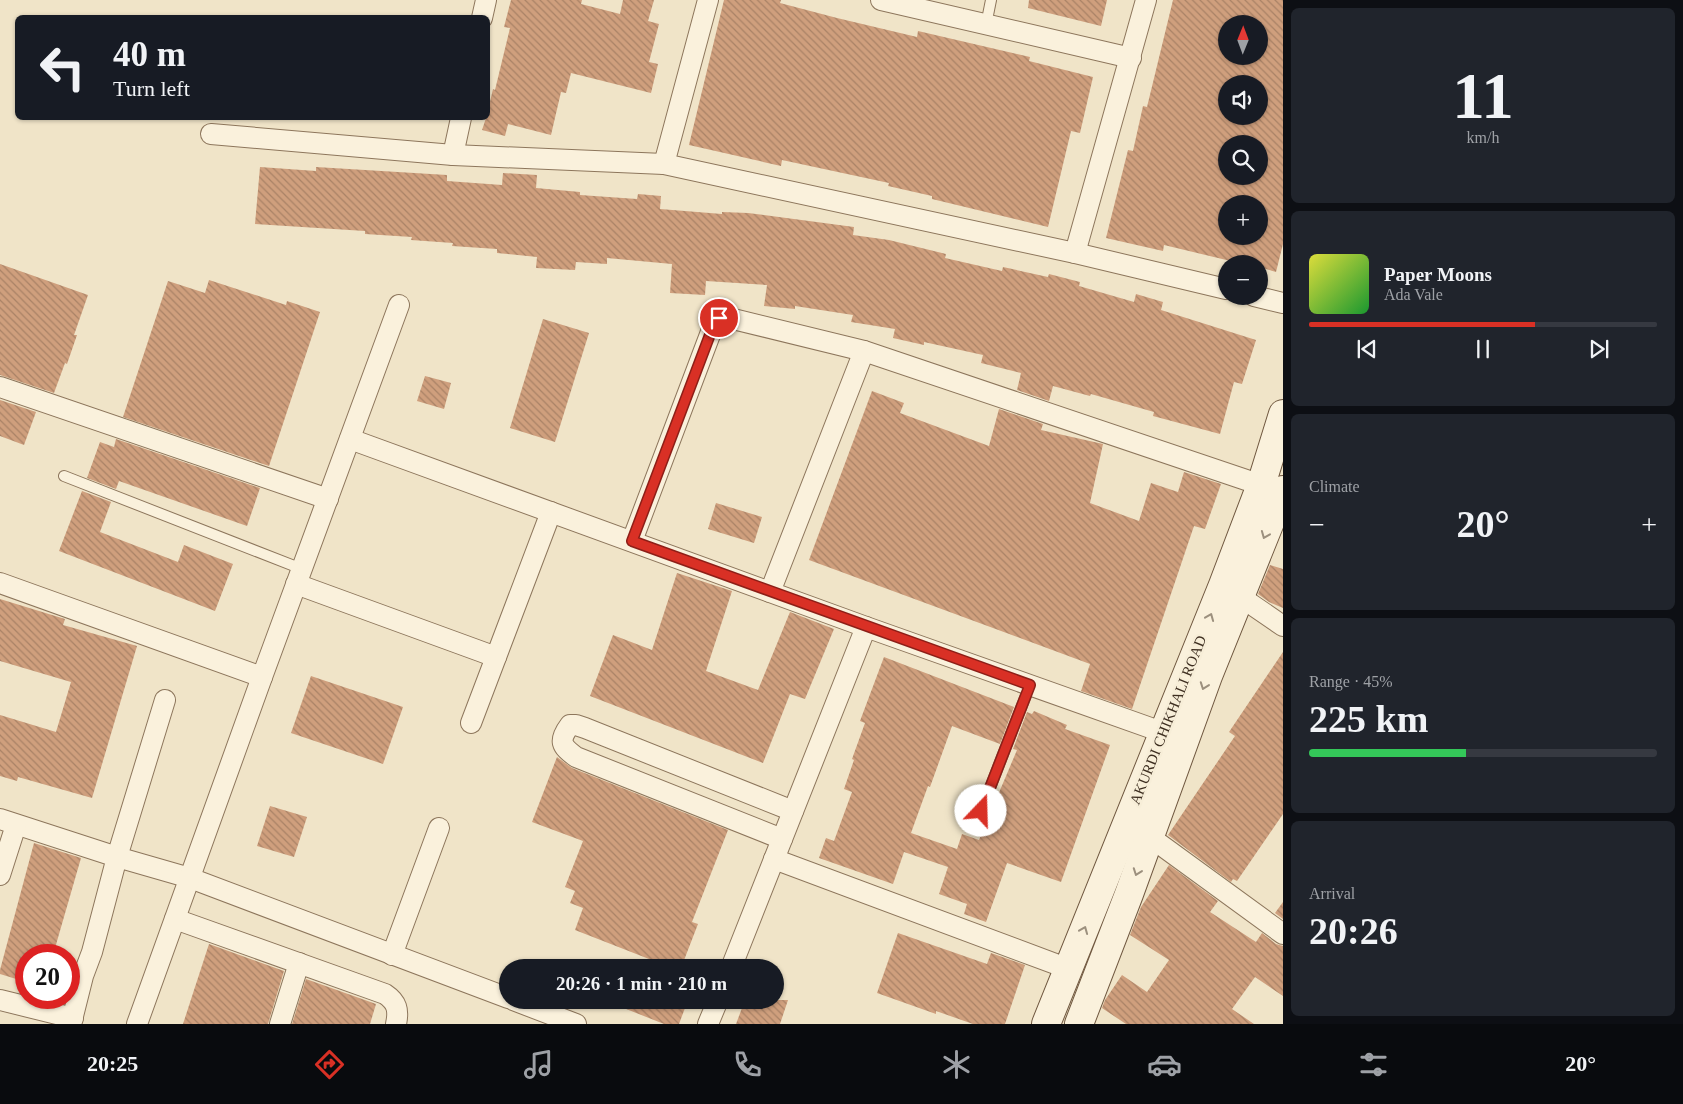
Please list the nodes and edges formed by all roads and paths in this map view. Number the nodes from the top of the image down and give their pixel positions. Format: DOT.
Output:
graph roads {
  1 [pos="486,0"];
  2 [pos="708,0"];
  3 [pos="880,0"];
  4 [pos="991,0"];
  5 [pos="1146,0"];
  6 [pos="924,5"];
  7 [pos="483,15"];
  8 [pos="986,25"];
  9 [pos="1131,58"];
  10 [pos="461,120"];
  11 [pos="211,134"];
  12 [pos="453,155"];
  13 [pos="664,164"];
  14 [pos="1075,253"];
  15 [pos="1218,288"];
  16 [pos="1268,299"];
  17 [pos="1283,303"];
  18 [pos="399,305"];
  19 [pos="864,351"];
  20 [pos="0,387"];
  21 [pos="1283,414"];
  22 [pos="350,439"];
  23 [pos="64,476"];
  24 [pos="1272,487"];
  25 [pos="328,500"];
  26 [pos="551,512"];
  27 [pos="632,541"];
  28 [pos="299,576"];
  29 [pos="0,583"];
  30 [pos="1232,591"];
  31 [pos="770,592"];
  32 [pos="1283,626"];
  33 [pos="866,627"];
  34 [pos="496,658"];
  35 [pos="262,677"];
  36 [pos="1030,685"];
  37 [pos="165,700"];
  38 [pos="471,723"];
  39 [pos="1174,736"];
  40 [pos="793,811"];
  41 [pos="981,811"];
  42 [pos="8,822"];
  43 [pos="439,828"];
  44 [pos="1150,837"];
  45 [pos="782,839"];
  46 [pos="116,857"];
  47 [pos="774,859"];
  48 [pos="0,874"];
  49 [pos="190,878"];
  50 [pos="174,919"];
  51 [pos="1283,934"];
  52 [pos="392,954"];
  53 [pos="735,959"];
  54 [pos="299,963"];
  55 [pos="1068,969"];
  56 [pos="499,995"];
  57 [pos="0,1000"];
  58 [pos="530,1009"];
  59 [pos="714,1009"];
  60 [pos="1049,1018"];
  61 [pos="549,1019"];
  62 [pos="72,1021"];
  63 [pos="1084,1022"];
  64 [pos="136,1024"];
  65 [pos="280,1024"];
  66 [pos="396,1024"];
  67 [pos="576,1024"];
  68 [pos="708,1024"];
  1 -- 7 [label="street"];
  2 -- 13 [label="street"];
  3 -- 6 [label="street"];
  4 -- 8 [label="lane"];
  5 -- 9 [label="street"];
  6 -- 8 [label="street"];
  8 -- 9 [label="street"];
  9 -- 14 [label="street"];
  10 -- 12 [label="street"];
  11 -- 12 [label="street"];
  12 -- 13 [label="street"];
  13 -- 14 [label="street"];
  14 -- 15 [label="street"];
  16 -- 17 [label="street"];
  18 -- 22 [label="street"];
  19 -- 24 [label="street"];
  19 -- 27 [label="street"];
  19 -- 31 [label="street"];
  20 -- 25 [label="street"];
  21 -- 24 [label="main road"];
  22 -- 25 [label="street"];
  22 -- 26 [label="street"];
  23 -- 28 [label="lane"];
  24 -- 30 [label="main road"];
  25 -- 28 [label="street"];
  26 -- 27 [label="street"];
  26 -- 34 [label="street"];
  27 -- 31 [label="street"];
  28 -- 34 [label="street"];
  28 -- 35 [label="street"];
  29 -- 35 [label="street"];
  30 -- 32 [label="street"];
  30 -- 39 [label="main road"];
  31 -- 33 [label="street"];
  33 -- 36 [label="street"];
  33 -- 40 [label="street"];
  34 -- 38 [label="street"];
  35 -- 49 [label="street"];
  36 -- 39 [label="street"];
  36 -- 41 [label="lane"];
  37 -- 46 [label="street"];
  39 -- 44 [label="main road"];
  55 -- 39 [label="main road, AKURDI CHIKHALI ROAD, one-way"];
  40 -- 45 [label="street"];
  40 -- 45 [label="street"];
  42 -- 46 [label="street"];
  42 -- 48 [label="street"];
  43 -- 52 [label="street"];
  44 -- 51 [label="street"];
  44 -- 63 [label="main road, one-way"];
  45 -- 47 [label="street"];
  46 -- 49 [label="street"];
  46 -- 62 [label="street"];
  47 -- 53 [label="street"];
  47 -- 55 [label="street"];
  49 -- 50 [label="street"];
  49 -- 52 [label="street"];
  50 -- 54 [label="street"];
  50 -- 64 [label="street"];
  52 -- 56 [label="street"];
  54 -- 65 [label="street"];
  54 -- 66 [label="street"];
  55 -- 60 [label="main road, AKURDI CHIKHALI ROAD"];
  57 -- 62 [label="street"];
  58 -- 61 [label="street"];
  59 -- 68 [label="street"];
  60 -- 63 [label="street"];
  61 -- 67 [label="street"];
}
